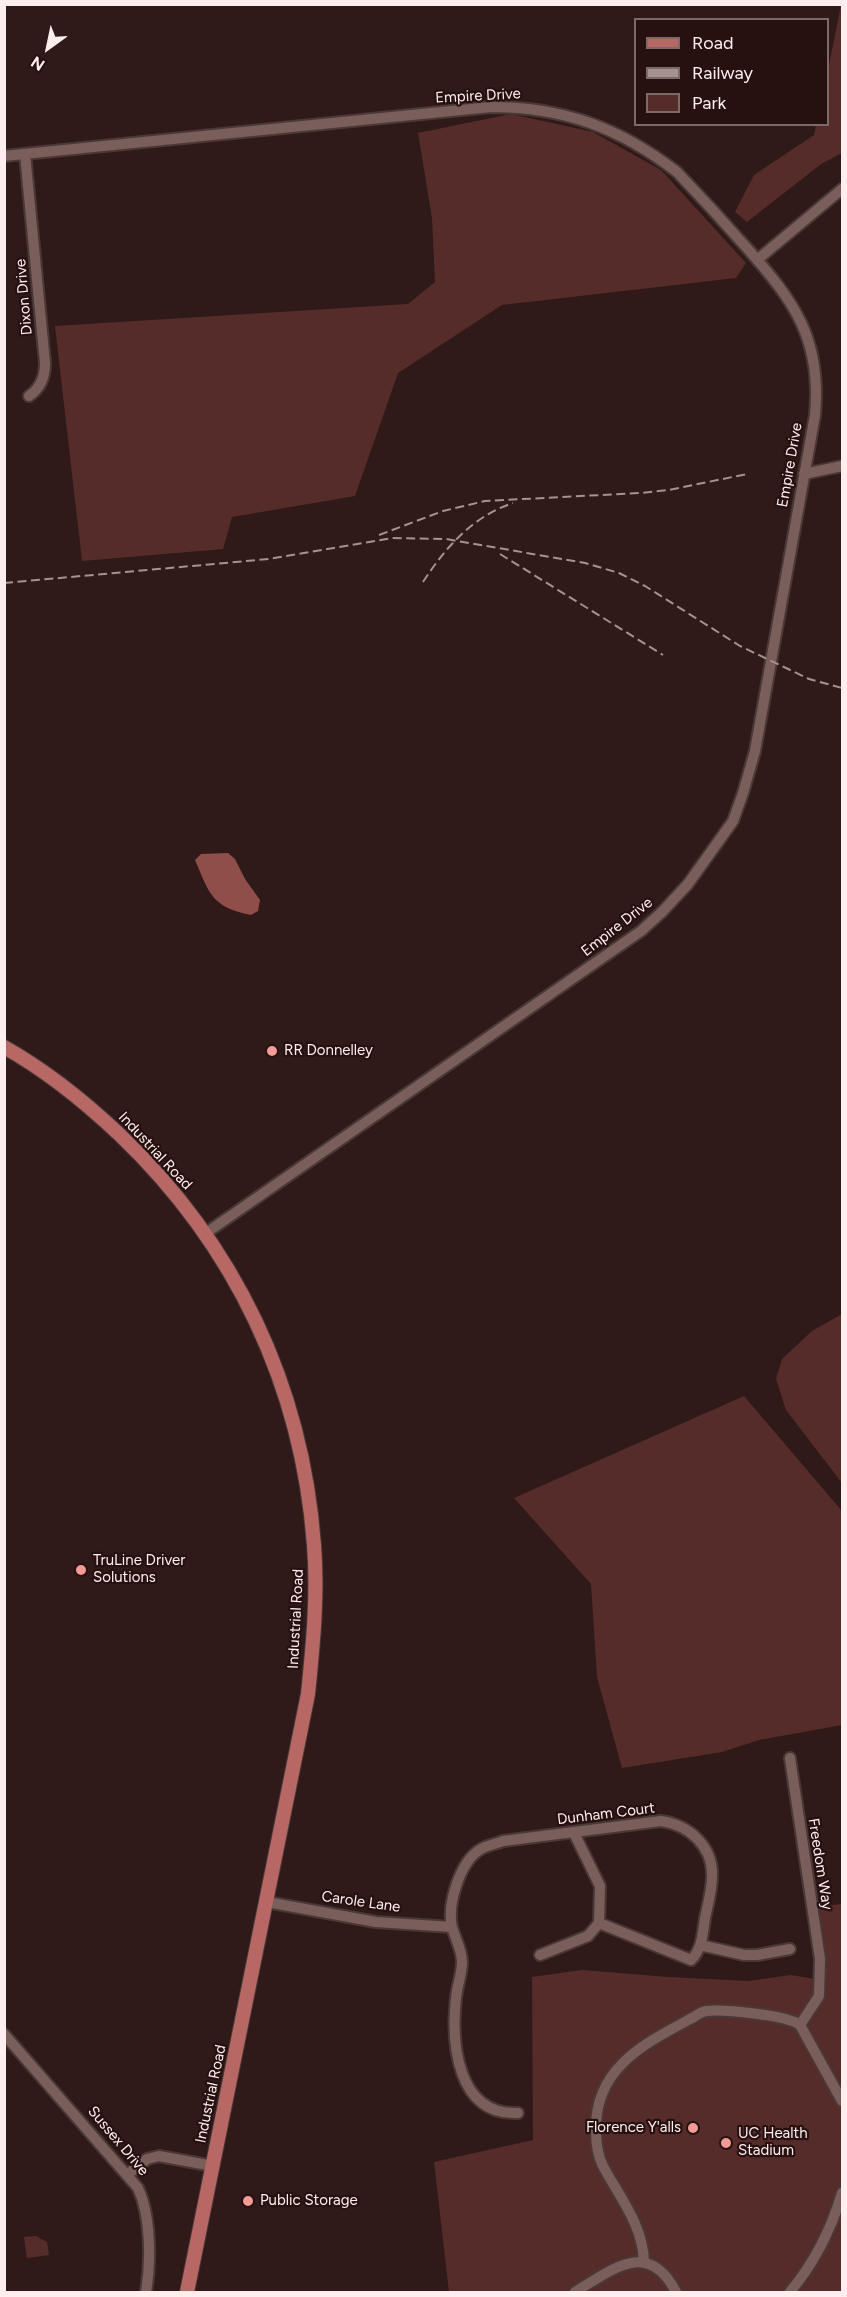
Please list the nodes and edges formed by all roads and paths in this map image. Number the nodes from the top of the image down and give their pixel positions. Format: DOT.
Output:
graph roads {
  1 [pos="26,154"];
  2 [pos="4,156"];
  3 [pos="843,189"];
  4 [pos="757,260"];
  5 [pos="29,396"];
  6 [pos="843,466"];
  7 [pos="804,474"];
  8 [pos="4,1047"];
  9 [pos="206,1233"];
  10 [pos="790,1758"];
  11 [pos="574,1833"];
  12 [pos="267,1902"];
  13 [pos="599,1923"];
  14 [pos="452,1927"];
  15 [pos="700,1945"];
  16 [pos="790,1949"];
  17 [pos="540,1955"];
  18 [pos="800,2025"];
  19 [pos="4,2034"];
  20 [pos="843,2101"];
  21 [pos="518,2113"];
  22 [pos="213,2166"];
  23 [pos="128,2175"];
  24 [pos="843,2193"];
  25 [pos="644,2262"];
  26 [pos="146,2292"];
  27 [pos="187,2292"];
  28 [pos="575,2292"];
  29 [pos="676,2292"];
  30 [pos="790,2292"];
  1 -- 2 [label="street, Empire Drive"];
  1 -- 4 [label="street, Empire Drive"];
  1 -- 5 [label="street, Dixon Drive"];
  3 -- 4 [label="street"];
  4 -- 7 [label="street, Empire Drive"];
  6 -- 7 [label="street"];
  7 -- 9 [label="street, Empire Drive"];
  8 -- 9 [label="main road, Industrial Road"];
  9 -- 12 [label="main road, Industrial Road"];
  10 -- 18 [label="street, Freedom Way"];
  11 -- 13 [label="street"];
  11 -- 14 [label="street, Dunham Court"];
  11 -- 15 [label="street, Dunham Court"];
  12 -- 14 [label="street, Carole Lane"];
  12 -- 22 [label="main road, Industrial Road"];
  13 -- 15 [label="street"];
  13 -- 17 [label="street"];
  14 -- 21 [label="street, Dunham Court"];
  15 -- 16 [label="street"];
  18 -- 20 [label="street"];
  18 -- 25 [label="street"];
  19 -- 23 [label="street, Sussex Drive"];
  22 -- 23 [label="street"];
  22 -- 27 [label="main road, Industrial Road"];
  23 -- 26 [label="street, Sussex Drive"];
  24 -- 30 [label="street"];
  25 -- 28 [label="street"];
  25 -- 29 [label="street"];
}
